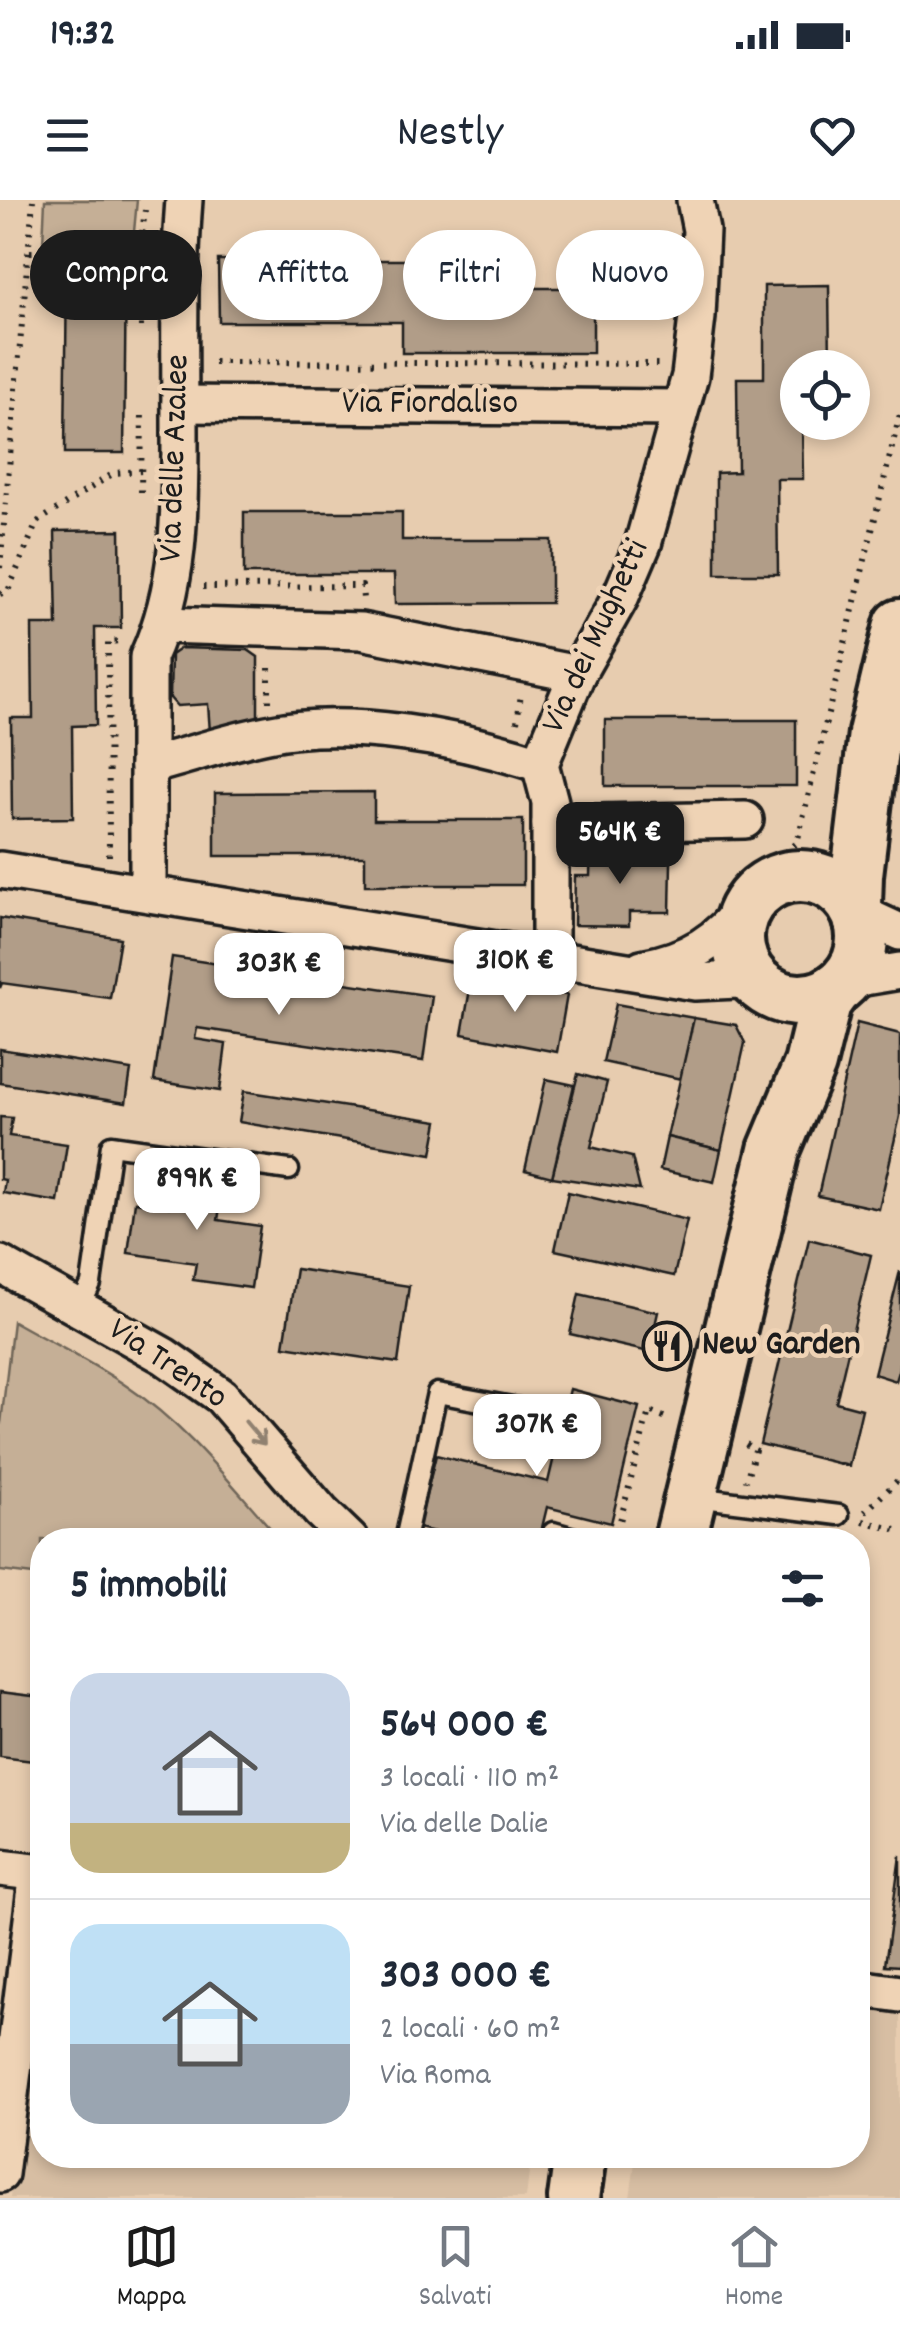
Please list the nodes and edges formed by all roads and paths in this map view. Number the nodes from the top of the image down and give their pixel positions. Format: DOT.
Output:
graph roads {
  1 [pos="33,200"];
  2 [pos="184,200"];
  3 [pos="695,200"];
  4 [pos="31,230"];
  5 [pos="182,230"];
  6 [pos="30,252"];
  7 [pos="180,320"];
  8 [pos="180,361"];
  9 [pos="685,392"];
  10 [pos="180,404"];
  11 [pos="141,472"];
  12 [pos="0,568"];
  13 [pos="0,594"];
  14 [pos="162,625"];
  15 [pos="900,625"];
  16 [pos="577,674"];
  17 [pos="874,734"];
  18 [pos="540,764"];
  19 [pos="148,766"];
  20 [pos="745,820"];
  21 [pos="550,824"];
  22 [pos="0,870"];
  23 [pos="763,891"];
  24 [pos="148,893"];
  25 [pos="865,913"];
  26 [pos="550,959"];
  27 [pos="626,971"];
  28 [pos="900,971"];
  29 [pos="763,988"];
  30 [pos="835,989"];
  31 [pos="774,1150"];
  32 [pos="289,1170"];
  33 [pos="0,1264"];
  34 [pos="80,1308"];
  35 [pos="540,1412"];
  36 [pos="670,1419"];
  37 [pos="900,1478"];
  38 [pos="848,1517"];
  39 [pos="685,1518"];
  40 [pos="338,1528"];
  41 [pos="408,1528"];
  42 [pos="619,1528"];
  43 [pos="0,1868"];
  44 [pos="30,1872"];
  45 [pos="30,1948"];
  46 [pos="870,1990"];
  47 [pos="900,1994"];
  48 [pos="578,2168"];
  49 [pos="0,2174"];
  50 [pos="574,2198"];
  1 -- 4 [label="path"];
  2 -- 5 [label="street, Via delle Azalee"];
  3 -- 9 [label="street, Via dei Mughetti"];
  6 -- 12 [label="path"];
  7 -- 8 [label="street, Via delle Azalee"];
  8 -- 9 [label="path"];
  8 -- 10 [label="street, Via delle Azalee"];
  9 -- 10 [label="street, Via Fiordaliso"];
  9 -- 16 [label="street, Via dei Mughetti"];
  10 -- 14 [label="street, Via delle Azalee"];
  11 -- 13 [label="path"];
  14 -- 16 [label="street"];
  14 -- 19 [label="street, Via delle Azalee"];
  15 -- 17 [label="street"];
  16 -- 18 [label="street, Via dei Mughetti"];
  17 -- 23 [label="street"];
  17 -- 25 [label="street"];
  18 -- 19 [label="street"];
  18 -- 21 [label="street, Via dei Mughetti"];
  19 -- 24 [label="street, Via delle Azalee"];
  20 -- 21 [label="street"];
  21 -- 26 [label="street, Via dei Mughetti"];
  22 -- 24 [label="street"];
  23 -- 25 [label="street"];
  23 -- 27 [label="street"];
  23 -- 29 [label="street"];
  24 -- 26 [label="street"];
  25 -- 30 [label="street"];
  26 -- 27 [label="street"];
  27 -- 29 [label="street"];
  28 -- 30 [label="street"];
  29 -- 30 [label="street"];
  29 -- 31 [label="street"];
  30 -- 31 [label="street"];
  31 -- 39 [label="street"];
  32 -- 34 [label="lane"];
  33 -- 34 [label="street, Via Trento"];
  34 -- 40 [label="street, Via Trento, one-way"];
  35 -- 41 [label="lane"];
  36 -- 42 [label="path"];
  37 -- 38 [label="path"];
  38 -- 39 [label="lane"];
  43 -- 44 [label="street"];
  45 -- 49 [label="street"];
  46 -- 47 [label="street"];
  48 -- 50 [label="street"];
}
